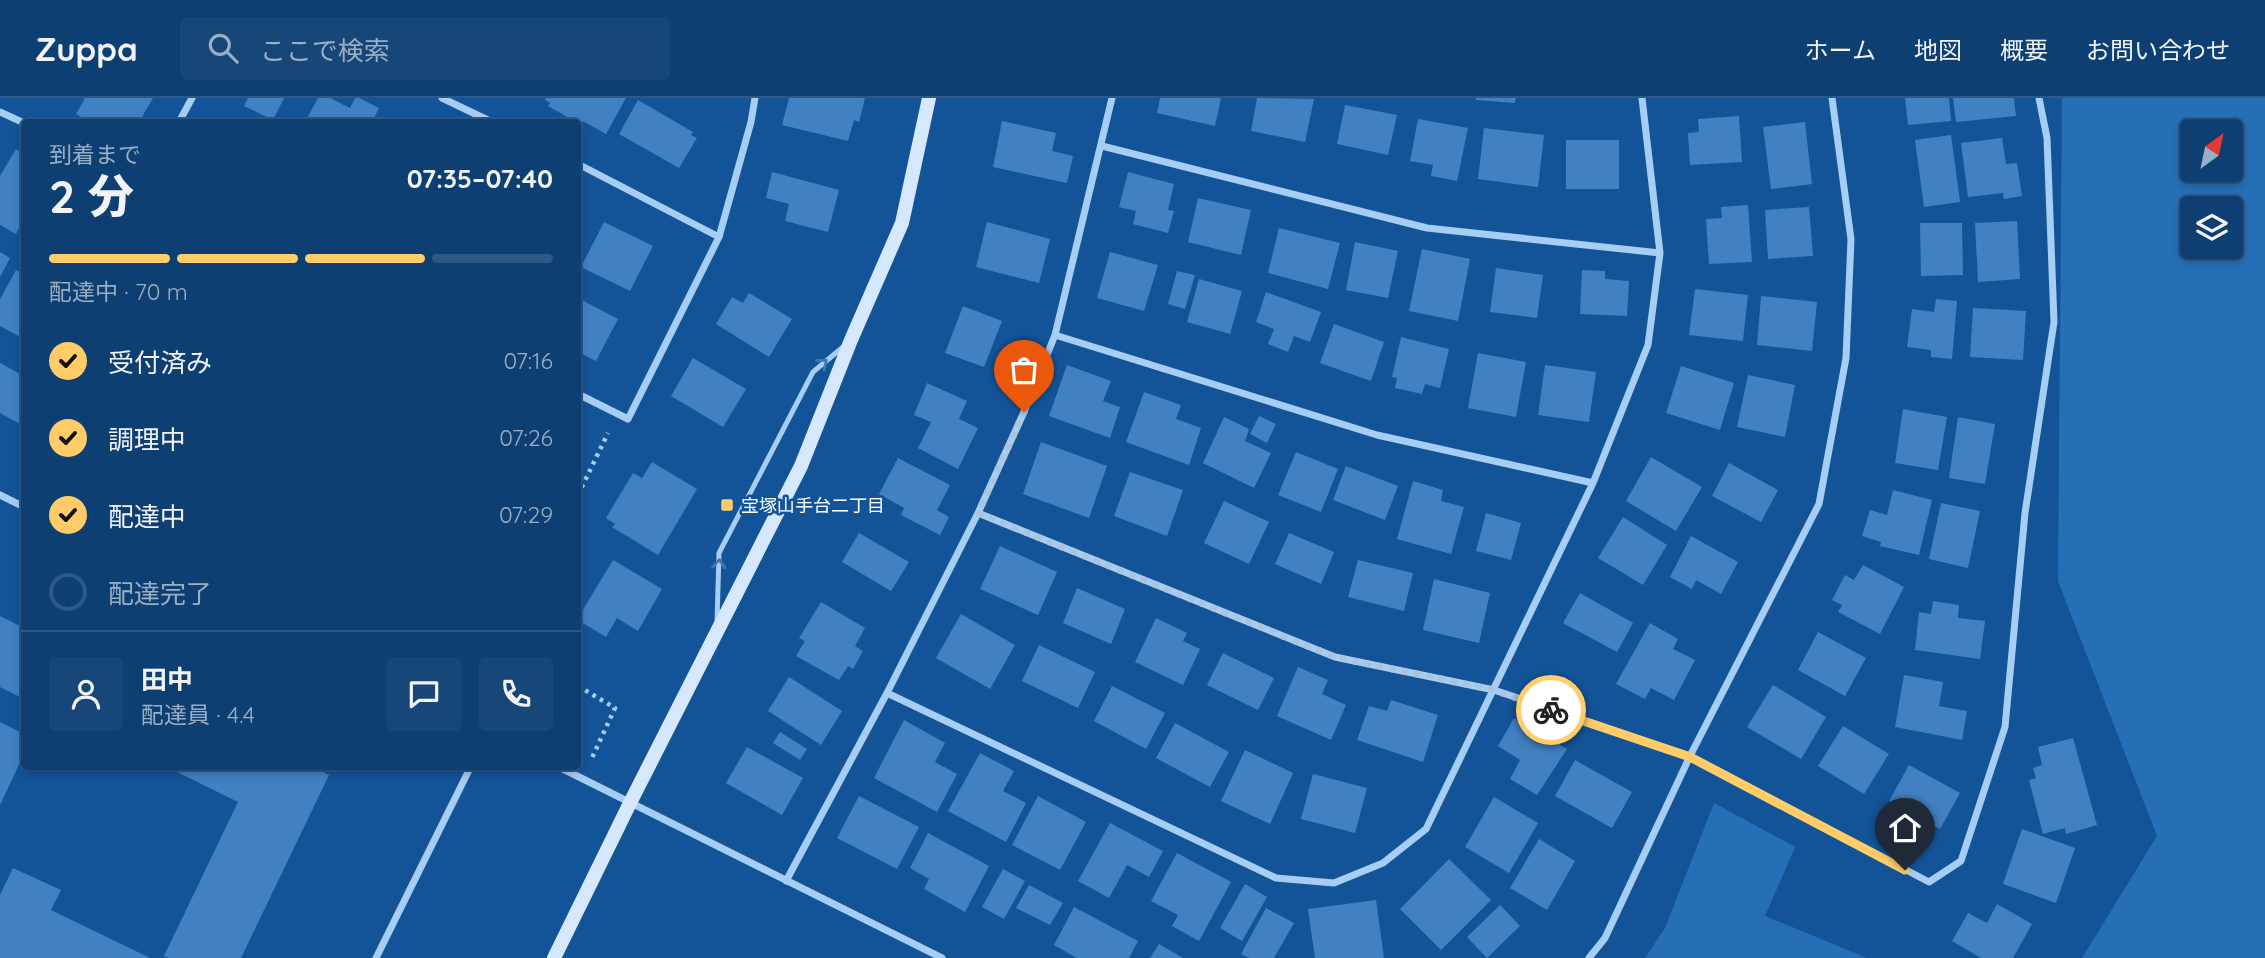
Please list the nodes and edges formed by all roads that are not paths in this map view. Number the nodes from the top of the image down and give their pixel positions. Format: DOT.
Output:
graph roads {
  1 [pos="192,98"];
  2 [pos="442,98"];
  3 [pos="755,98"];
  4 [pos="929,98"];
  5 [pos="1112,98"];
  6 [pos="1642,98"];
  7 [pos="1832,98"];
  8 [pos="2039,98"];
  9 [pos="0,112"];
  10 [pos="181,119"];
  11 [pos="486,119"];
  12 [pos="21,122"];
  13 [pos="1102,146"];
  14 [pos="581,166"];
  15 [pos="719,237"];
  16 [pos="1660,253"];
  17 [pos="1055,335"];
  18 [pos="851,340"];
  19 [pos="581,396"];
  20 [pos="1593,483"];
  21 [pos="0,495"];
  22 [pos="21,506"];
  23 [pos="978,513"];
  24 [pos="717,632"];
  25 [pos="1494,690"];
  26 [pos="887,693"];
  27 [pos="1690,757"];
  28 [pos="469,770"];
  29 [pos="566,770"];
  30 [pos="630,803"];
  31 [pos="786,881"];
  32 [pos="376,958"];
  33 [pos="554,958"];
  34 [pos="942,958"];
  35 [pos="1589,958"];
  1 -- 10 [label="street"];
  2 -- 11 [label="street"];
  3 -- 15 [label="street"];
  4 -- 18 [label="street"];
  5 -- 13 [label="street"];
  6 -- 16 [label="street"];
  7 -- 27 [label="street"];
  8 -- 27 [label="street"];
  9 -- 12 [label="street"];
  13 -- 16 [label="street"];
  13 -- 17 [label="street"];
  14 -- 15 [label="street"];
  15 -- 19 [label="street"];
  16 -- 20 [label="street"];
  17 -- 20 [label="street"];
  17 -- 23 [label="street"];
  18 -- 24 [label="street"];
  24 -- 18 [label="lane, one-way"];
  20 -- 25 [label="street"];
  21 -- 22 [label="street"];
  23 -- 25 [label="street"];
  23 -- 26 [label="street"];
  24 -- 30 [label="street"];
  25 -- 26 [label="street"];
  25 -- 27 [label="street"];
  26 -- 31 [label="street"];
  27 -- 35 [label="street"];
  28 -- 32 [label="street"];
  29 -- 30 [label="street"];
  30 -- 31 [label="street"];
  30 -- 33 [label="street"];
  31 -- 34 [label="street"];
}
